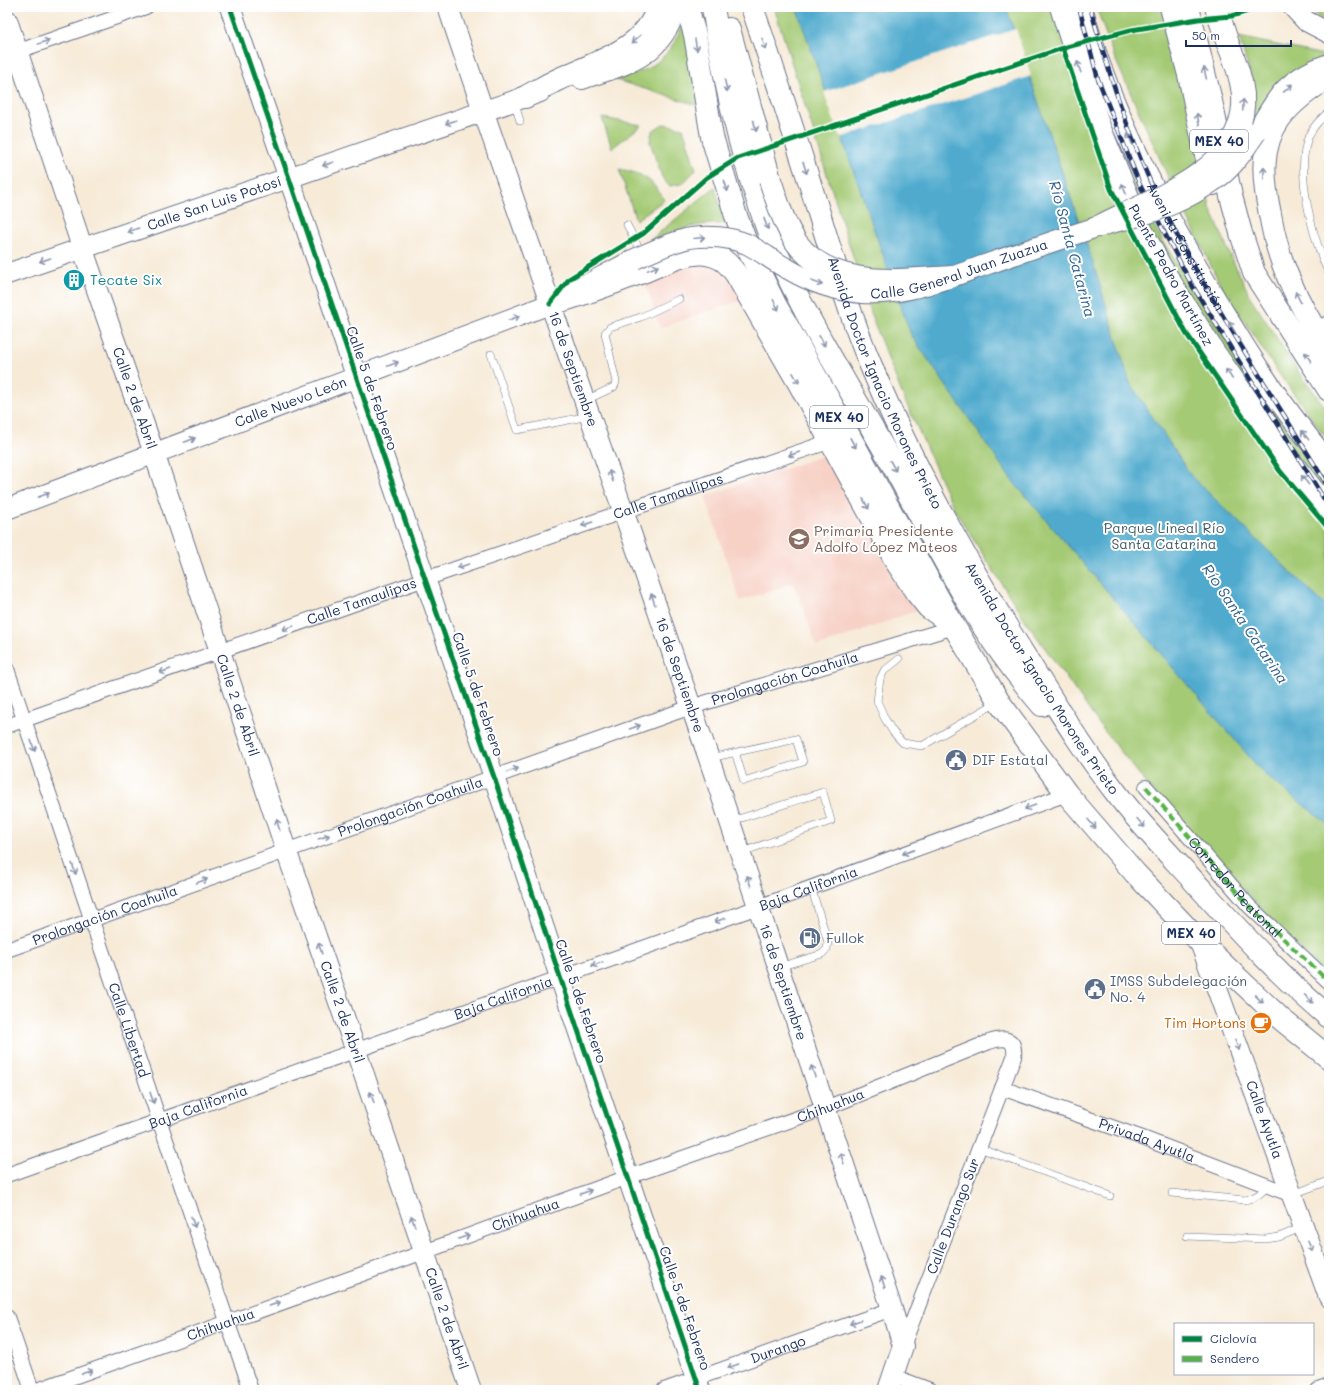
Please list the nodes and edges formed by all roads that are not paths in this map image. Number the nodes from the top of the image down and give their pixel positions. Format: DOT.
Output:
graph roads {
  1 [pos="146,7"];
  2 [pos="230,7"];
  3 [pos="448,7"];
  4 [pos="657,7"];
  5 [pos="677,7"];
  6 [pos="687,7"];
  7 [pos="713,7"];
  8 [pos="723,7"];
  9 [pos="752,7"];
  10 [pos="1061,7"];
  11 [pos="1081,7"];
  12 [pos="1170,7"];
  13 [pos="1188,7"];
  14 [pos="1216,7"];
  15 [pos="1301,12"];
  16 [pos="7,20"];
  17 [pos="1329,33"];
  18 [pos="12,53"];
  19 [pos="1329,64"];
  20 [pos="1329,77"];
  21 [pos="520,99"];
  22 [pos="483,112"];
  23 [pos="1329,112"];
  24 [pos="520,121"];
  25 [pos="289,178"];
  26 [pos="627,225"];
  27 [pos="1100,226"];
  28 [pos="82,247"];
  29 [pos="639,257"];
  30 [pos="1254,273"];
  31 [pos="7,274"];
  32 [pos="1329,274"];
  33 [pos="951,277"];
  34 [pos="679,300"];
  35 [pos="550,304"];
  36 [pos="1322,329"];
  37 [pos="1329,353"];
  38 [pos="491,354"];
  39 [pos="356,378"];
  40 [pos="1329,390"];
  41 [pos="587,409"];
  42 [pos="831,441"];
  43 [pos="154,453"];
  44 [pos="1329,465"];
  45 [pos="7,508"];
  46 [pos="1329,511"];
  47 [pos="623,512"];
  48 [pos="425,579"];
  49 [pos="953,625"];
  50 [pos="221,651"];
  51 [pos="899,660"];
  52 [pos="7,669"];
  53 [pos="999,702"];
  54 [pos="691,707"];
  55 [pos="24,720"];
  56 [pos="7,726"];
  57 [pos="1074,736"];
  58 [pos="735,752"];
  59 [pos="710,758"];
  60 [pos="494,777"];
  61 [pos="1146,788"];
  62 [pos="1067,794"];
  63 [pos="730,822"];
  64 [pos="286,850"];
  65 [pos="740,852"];
  66 [pos="811,886"];
  67 [pos="758,907"];
  68 [pos="91,921"];
  69 [pos="1200,942"];
  70 [pos="7,950"];
  71 [pos="778,968"];
  72 [pos="560,977"];
  73 [pos="1329,982"];
  74 [pos="1329,1017"];
  75 [pos="1011,1042"];
  76 [pos="356,1051"];
  77 [pos="1329,1058"];
  78 [pos="1002,1088"];
  79 [pos="826,1108"];
  80 [pos="160,1121"];
  81 [pos="979,1148"];
  82 [pos="7,1175"];
  83 [pos="628,1177"];
  84 [pos="1329,1181"];
  85 [pos="1267,1186"];
  86 [pos="1172,1193"];
  87 [pos="1292,1195"];
  88 [pos="1110,1196"];
  89 [pos="1303,1227"];
  90 [pos="1187,1236"];
  91 [pos="424,1252"];
  92 [pos="1329,1297"];
  93 [pos="892,1309"];
  94 [pos="7,1317"];
  95 [pos="227,1321"];
  96 [pos="903,1346"];
  97 [pos="890,1383"];
  98 [pos="698,1384"];
  99 [pos="1329,1386"];
  100 [pos="32,1390"];
  101 [pos="37,1390"];
  102 [pos="252,1390"];
  103 [pos="471,1390"];
  104 [pos="664,1390"];
  105 [pos="930,1390"];
  106 [pos="1318,1390"];
  18 -- 1 [label="street, one-way"];
  2 -- 25 [label="street, Calle 5 de Febrero"];
  3 -- 22 [label="street, 16 de Septiembre"];
  4 -- 21 [label="highway, one-way"];
  5 -- 21 [label="street, Calle San Luis Potosí"];
  6 -- 49 [label="highway, MEX 40, one-way"];
  7 -- 57 [label="highway, one-way"];
  8 -- 33 [label="highway, one-way, bridge"];
  9 -- 57 [label="highway, Avenida Doctor Ignacio Morones Prieto / MEX 40, one-way"];
  46 -- 10 [label="highway, one-way"];
  44 -- 11 [label="highway, Avenida Constitución, one-way"];
  30 -- 12 [label="highway, one-way"];
  30 -- 13 [label="highway, MEX 40, one-way"];
  27 -- 14 [label="highway, one-way, bridge"];
  15 -- 17 [label="street"];
  16 -- 18 [label="street, Calle 2 de Abril"];
  18 -- 28 [label="street, Calle 2 de Abril"];
  27 -- 19 [label="street, Calle General Juan Zuazua, one-way, bridge"];
  36 -- 20 [label="highway, one-way"];
  21 -- 22 [label="street, Calle San Luis Potosí"];
  21 -- 24 [label="lane"];
  22 -- 25 [label="street, Calle San Luis Potosí, one-way"];
  22 -- 35 [label="street, 16 de Septiembre"];
  23 -- 32 [label="lane"];
  25 -- 28 [label="street, Calle San Luis Potosí, one-way"];
  25 -- 39 [label="street, Calle 5 de Febrero"];
  26 -- 29 [label="lane"];
  27 -- 33 [label="street, Calle General Juan Zuazua, bridge"];
  28 -- 31 [label="street, Calle San Luis Potosí, one-way"];
  28 -- 43 [label="street, Calle 2 de Abril"];
  29 -- 33 [label="street, Calle General Juan Zuazua, one-way, bridge"];
  29 -- 35 [label="street, Calle Nuevo León"];
  40 -- 30 [label="highway, MEX 40, one-way"];
  34 -- 41 [label="lane"];
  39 -- 35 [label="street, Calle Nuevo León, one-way"];
  35 -- 41 [label="street, 16 de Septiembre"];
  35 -- 42 [label="highway, one-way"];
  36 -- 37 [label="highway"];
  38 -- 41 [label="lane"];
  43 -- 39 [label="street, Calle Nuevo León, one-way"];
  39 -- 48 [label="street, Calle 5 de Febrero"];
  47 -- 41 [label="street, 16 de Septiembre, one-way"];
  42 -- 47 [label="street, Calle Tamaulipas, one-way"];
  42 -- 49 [label="highway, one-way"];
  45 -- 43 [label="street, Calle Nuevo León, one-way"];
  43 -- 50 [label="street, Calle 2 de Abril"];
  47 -- 48 [label="street, Calle Tamaulipas, one-way"];
  54 -- 47 [label="street, 16 de Septiembre, one-way"];
  48 -- 50 [label="street, Calle Tamaulipas, one-way"];
  48 -- 60 [label="street, Calle 5 de Febrero"];
  49 -- 53 [label="highway, MEX 40"];
  49 -- 54 [label="street, Prolongación Coahuila"];
  50 -- 55 [label="street, Calle Tamaulipas, one-way"];
  64 -- 50 [label="street, Calle 2 de Abril, one-way"];
  51 -- 53 [label="lane"];
  52 -- 55 [label="street, Calle Libertad"];
  53 -- 62 [label="highway, MEX 40"];
  54 -- 59 [label="street, 16 de Septiembre"];
  60 -- 54 [label="street, Prolongación Coahuila, one-way"];
  55 -- 56 [label="street, Calle Tamaulipas"];
  55 -- 68 [label="street, Calle Libertad, one-way"];
  57 -- 74 [label="highway, Avenida Doctor Ignacio Morones Prieto / MEX 40, one-way"];
  58 -- 58 [label="lane"];
  58 -- 59 [label="lane"];
  59 -- 63 [label="street, 16 de Septiembre"];
  64 -- 60 [label="street, Prolongación Coahuila, one-way"];
  60 -- 72 [label="street, Calle 5 de Febrero"];
  61 -- 73 [label="street, Corredor Peatonal"];
  62 -- 66 [label="street, Baja California, one-way"];
  62 -- 69 [label="highway, MEX 40, one-way"];
  63 -- 65 [label="street, 16 de Septiembre"];
  63 -- 65 [label="lane"];
  68 -- 64 [label="street, Prolongación Coahuila, one-way"];
  76 -- 64 [label="street, Calle 2 de Abril, one-way"];
  67 -- 65 [label="street, 16 de Septiembre, one-way"];
  66 -- 67 [label="street, Baja California"];
  66 -- 71 [label="lane"];
  67 -- 71 [label="street, 16 de Septiembre"];
  67 -- 72 [label="street, Baja California, one-way"];
  68 -- 70 [label="street, Prolongación Coahuila"];
  68 -- 80 [label="street, Calle Libertad, one-way"];
  69 -- 77 [label="highway, MEX 40, one-way"];
  69 -- 87 [label="street, Calle Ayutla, one-way"];
  79 -- 71 [label="street, 16 de Septiembre, one-way"];
  72 -- 76 [label="street, Baja California"];
  72 -- 83 [label="street, Calle 5 de Febrero"];
  75 -- 78 [label="street, Calle Durango Sur"];
  75 -- 79 [label="street, Chihuahua"];
  76 -- 80 [label="street, Baja California"];
  91 -- 76 [label="street, Calle 2 de Abril, one-way"];
  78 -- 81 [label="street, Calle Durango Sur"];
  78 -- 85 [label="street, Privada Ayutla"];
  79 -- 83 [label="street, Chihuahua"];
  93 -- 79 [label="street, 16 de Septiembre, one-way"];
  80 -- 82 [label="street, Baja California"];
  80 -- 95 [label="street, Calle Libertad, one-way"];
  81 -- 88 [label="lane"];
  81 -- 96 [label="street, Calle Durango Sur"];
  91 -- 83 [label="street, Chihuahua, one-way"];
  83 -- 98 [label="street, Calle 5 de Febrero"];
  84 -- 87 [label="lane"];
  85 -- 86 [label="lane"];
  85 -- 87 [label="street, Privada Ayutla"];
  87 -- 89 [label="street, Calle Ayutla"];
  89 -- 90 [label="lane"];
  89 -- 92 [label="street, Calle Ayutla, one-way"];
  95 -- 91 [label="street, Chihuahua, one-way"];
  91 -- 103 [label="street, Calle 2 de Abril"];
  93 -- 96 [label="street, 16 de Septiembre"];
  93 -- 98 [label="street, Durango, one-way"];
  94 -- 100 [label="street"];
  101 -- 95 [label="street, Chihuahua, one-way"];
  95 -- 102 [label="street, Calle Libertad"];
  96 -- 97 [label="street, Calle Durango Sur"];
  97 -- 105 [label="street"];
  98 -- 104 [label="street, Durango"];
  99 -- 106 [label="street"];
}
